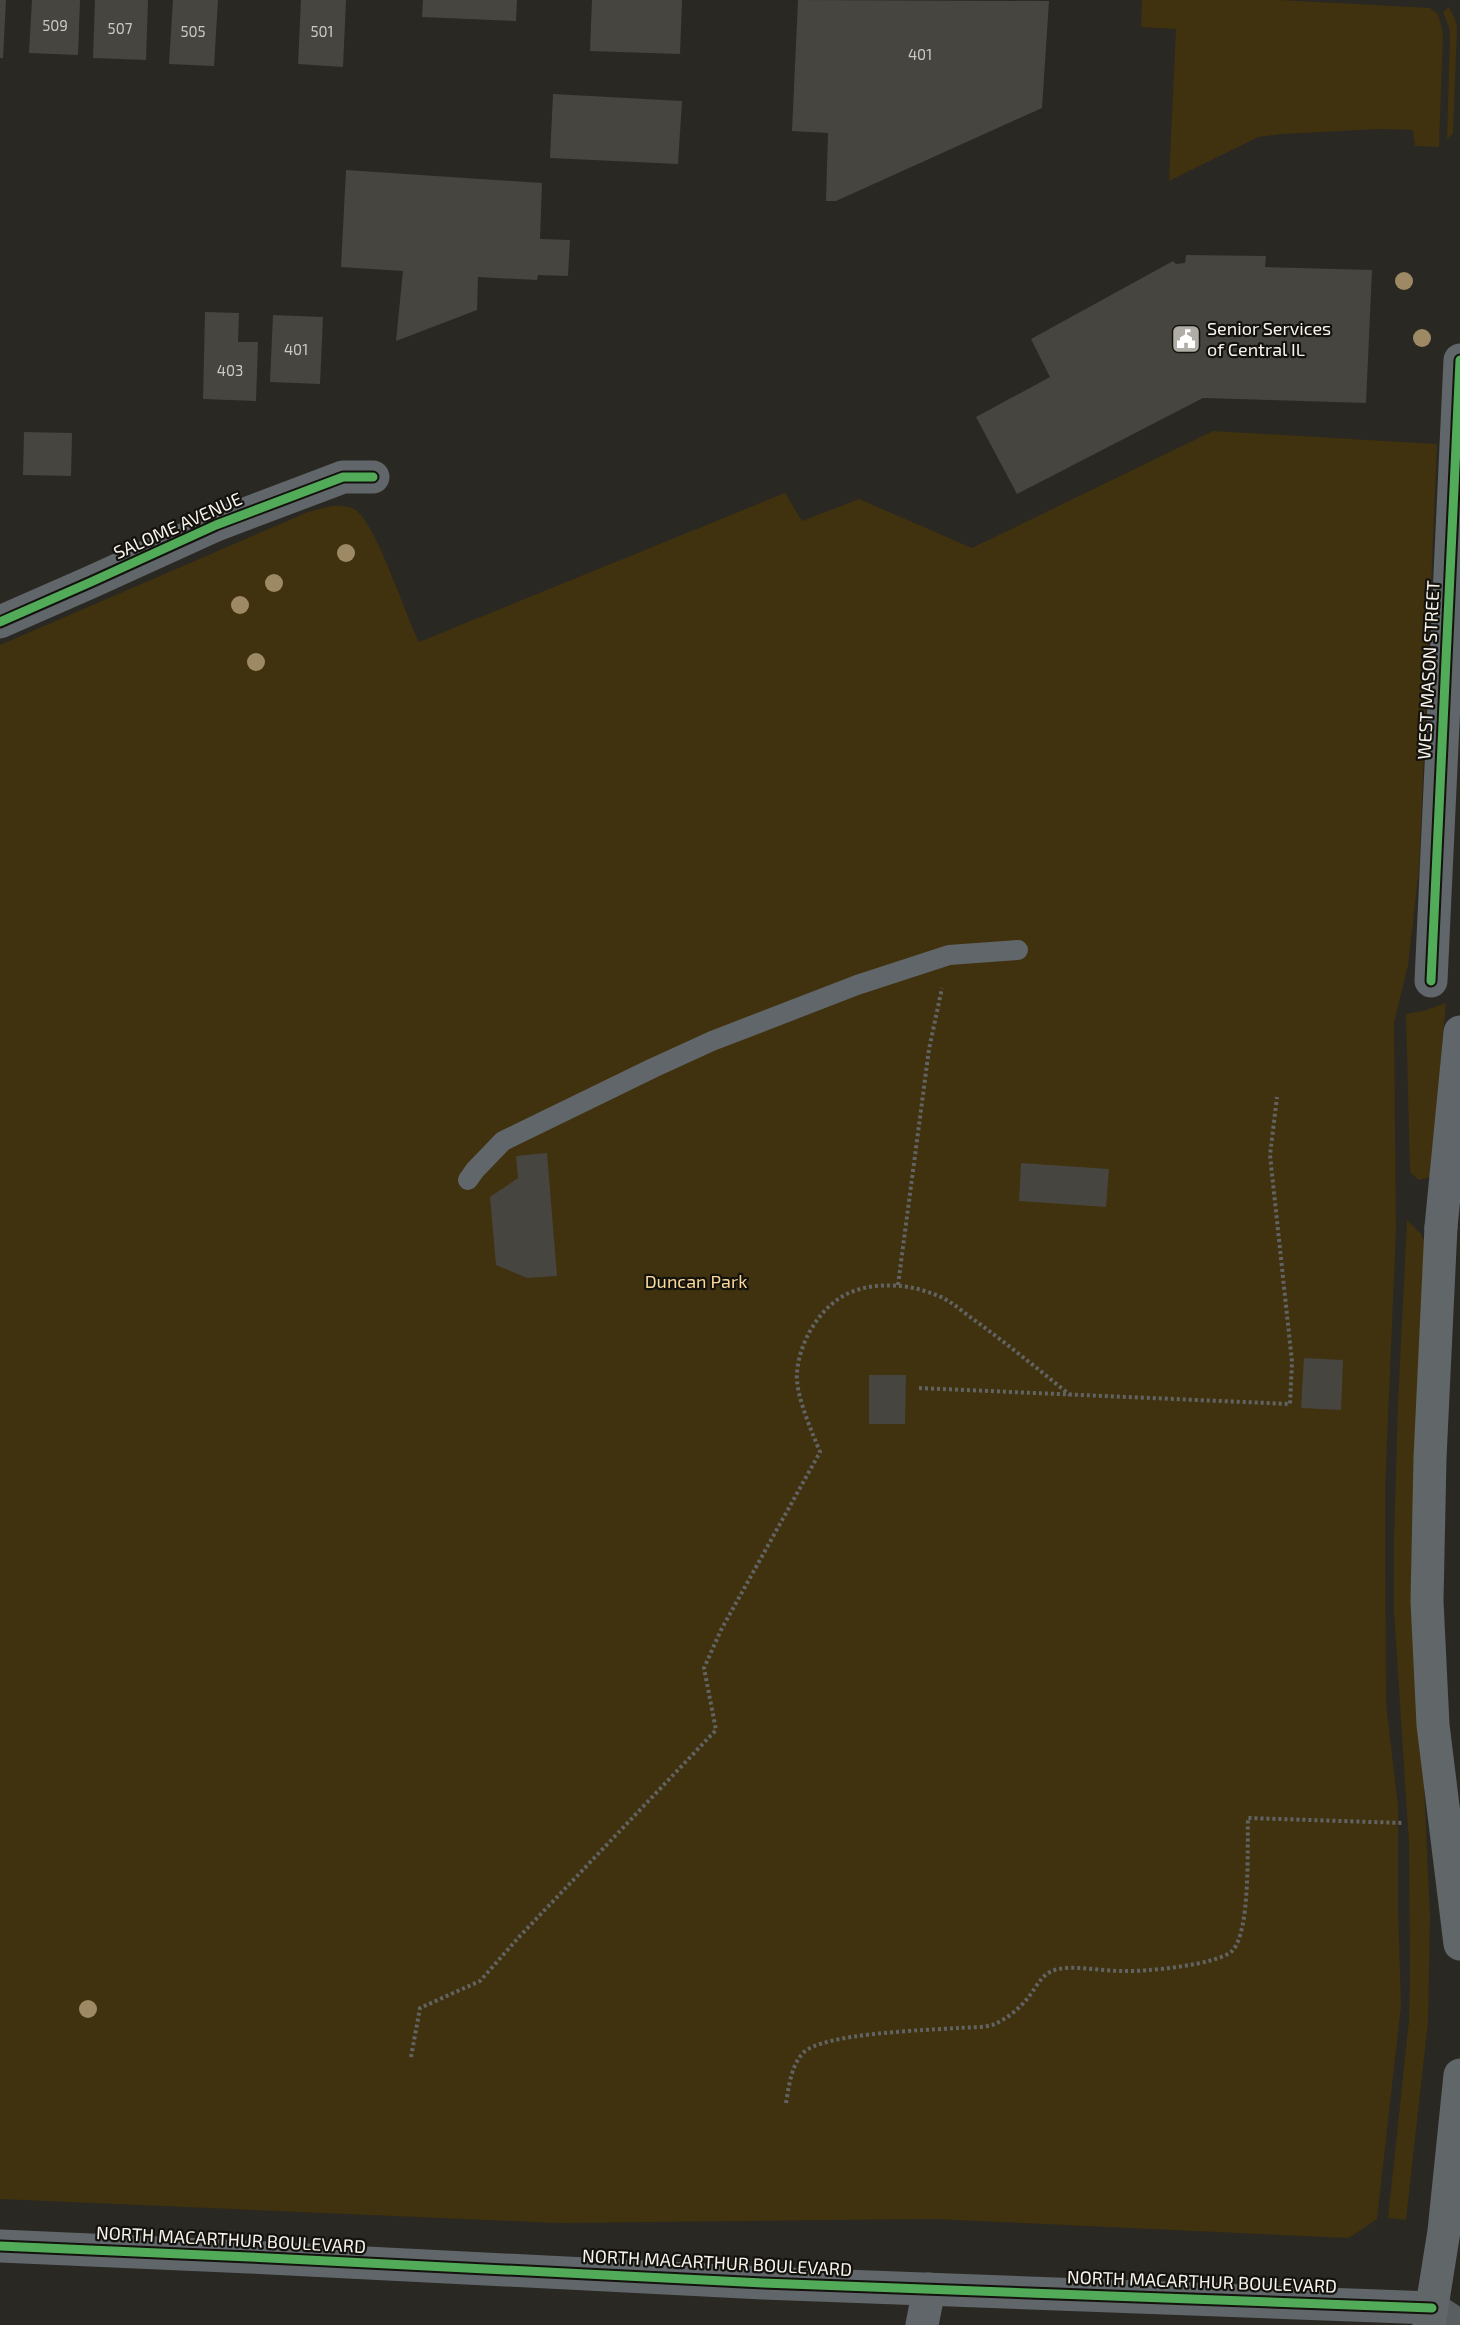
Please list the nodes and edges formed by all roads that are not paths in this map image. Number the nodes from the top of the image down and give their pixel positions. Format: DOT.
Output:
graph roads {
  1 [pos="1460,360"];
  2 [pos="373,477"];
  3 [pos="0,621"];
  4 [pos="1018,950"];
  5 [pos="1431,981"];
  6 [pos="1460,1032"];
  7 [pos="468,1180"];
  8 [pos="1441,1227"];
  9 [pos="1460,1944"];
  10 [pos="1460,2075"];
  11 [pos="0,2246"];
  12 [pos="929,2289"];
  13 [pos="1445,2314"];
  14 [pos="922,2325"];
  1 -- 5 [label="street, WEST MASON STREET"];
  2 -- 3 [label="street, SALOME AVENUE"];
  4 -- 7 [label="lane"];
  6 -- 8 [label="street"];
  8 -- 9 [label="main road"];
  10 -- 13 [label="main road"];
  11 -- 12 [label="street, NORTH MACARTHUR BOULEVARD"];
  12 -- 13 [label="street, NORTH MACARTHUR BOULEVARD"];
  12 -- 14 [label="street"];
}
